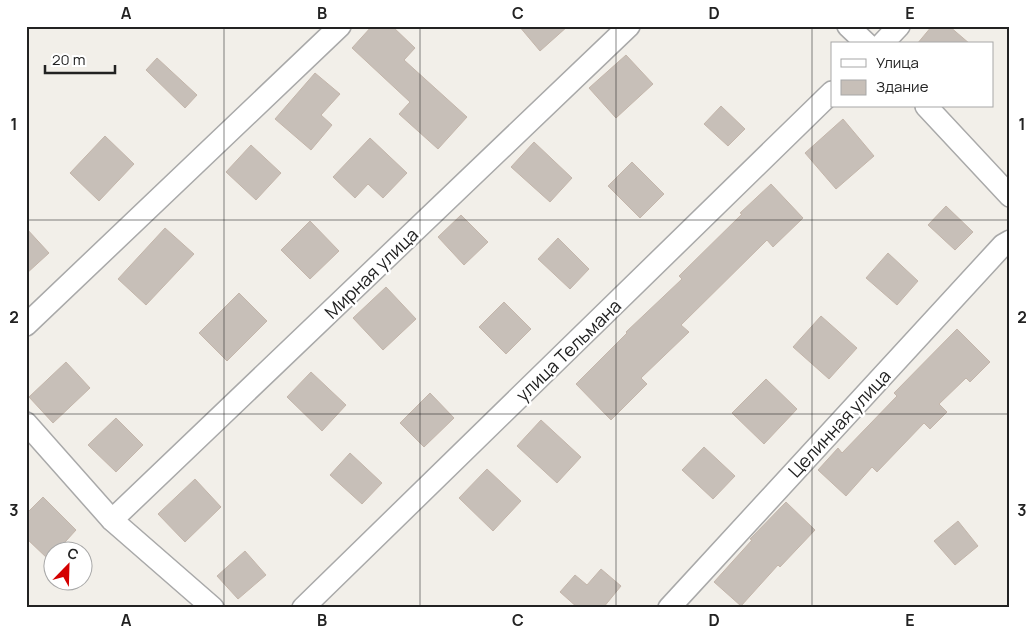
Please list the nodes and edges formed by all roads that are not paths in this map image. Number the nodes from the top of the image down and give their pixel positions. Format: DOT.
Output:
graph roads {
  1 [pos="340,26"];
  2 [pos="629,26"];
  3 [pos="848,26"];
  4 [pos="899,26"];
  5 [pos="865,42"];
  6 [pos="884,42"];
  7 [pos="831,93"];
  8 [pos="928,108"];
  9 [pos="1010,196"];
  10 [pos="1010,241"];
  11 [pos="26,325"];
  12 [pos="26,423"];
  13 [pos="112,520"];
  14 [pos="213,608"];
  15 [pos="303,608"];
  16 [pos="669,608"];
  1 -- 11 [label="street"];
  2 -- 13 [label="street, Мирная улица"];
  3 -- 5 [label="street"];
  4 -- 6 [label="street"];
  7 -- 15 [label="street, улица Тельмана"];
  8 -- 9 [label="street"];
  10 -- 16 [label="street, Целинная улица"];
  12 -- 13 [label="street"];
  13 -- 14 [label="street"];
}
